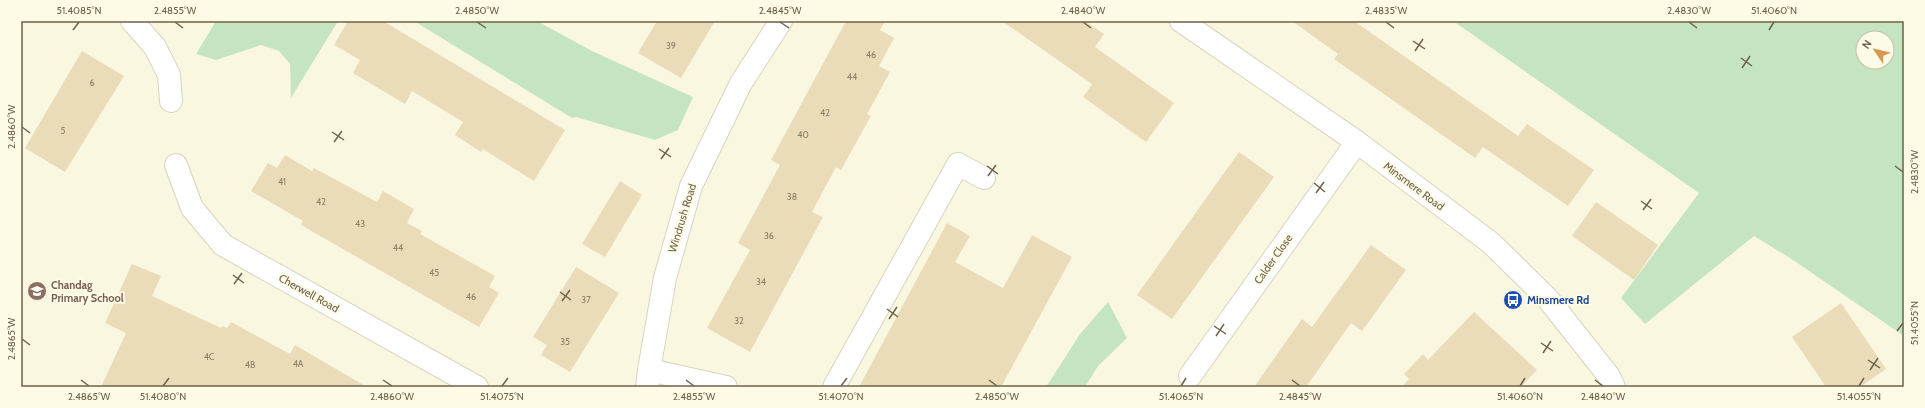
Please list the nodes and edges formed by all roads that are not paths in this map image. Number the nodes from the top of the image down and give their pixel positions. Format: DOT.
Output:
graph roads {
  1 [pos="132,21"];
  2 [pos="781,21"];
  3 [pos="1181,21"];
  4 [pos="171,101"];
  5 [pos="1357,142"];
  6 [pos="176,166"];
  7 [pos="984,178"];
  8 [pos="1190,376"];
  9 [pos="648,378"];
  10 [pos="477,387"];
  11 [pos="726,387"];
  12 [pos="834,387"];
  13 [pos="1614,387"];
  1 -- 4 [label="street"];
  2 -- 9 [label="street, Windrush Road"];
  3 -- 5 [label="street, Minsmere Road"];
  5 -- 8 [label="street, Calder Close"];
  5 -- 13 [label="street, Minsmere Road"];
  6 -- 10 [label="street, Cherwell Road"];
  7 -- 12 [label="street"];
  9 -- 11 [label="street"];
}
